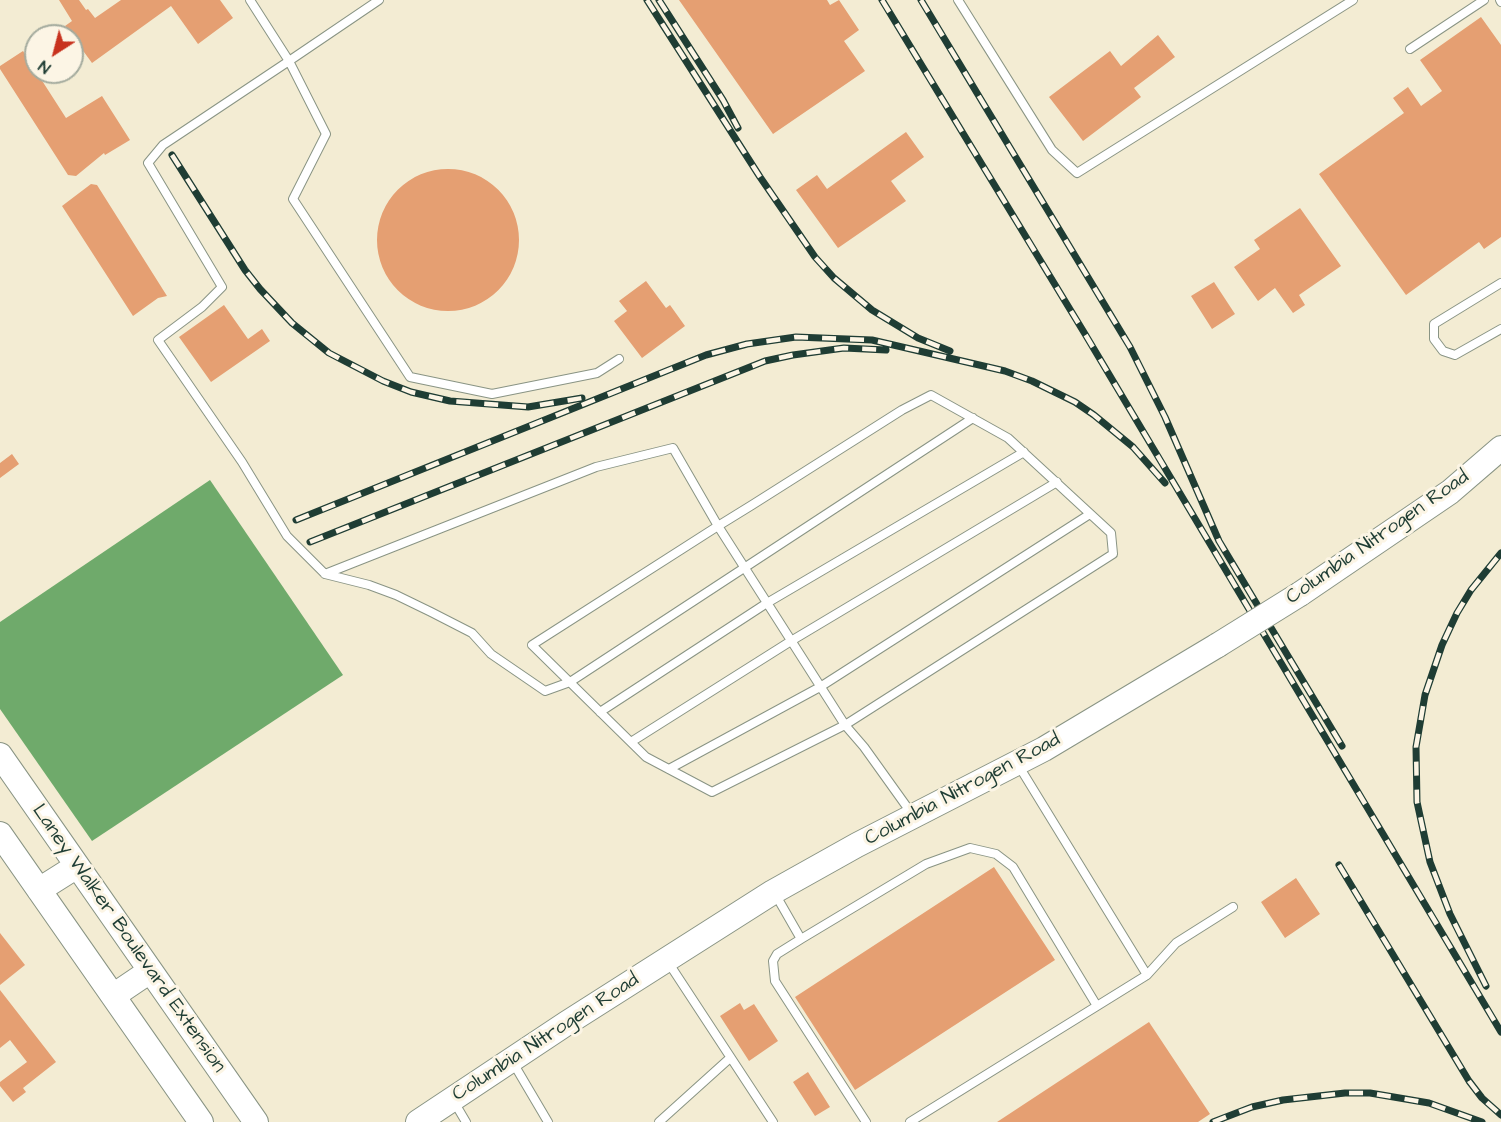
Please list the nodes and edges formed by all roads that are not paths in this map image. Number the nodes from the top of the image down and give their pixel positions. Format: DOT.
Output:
graph roads {
  1 [pos="250,0"];
  2 [pos="379,0"];
  3 [pos="958,0"];
  4 [pos="1353,0"];
  5 [pos="1484,0"];
  6 [pos="1410,49"];
  7 [pos="289,61"];
  8 [pos="1501,283"];
  9 [pos="1501,329"];
  10 [pos="619,359"];
  11 [pos="973,418"];
  12 [pos="1501,448"];
  13 [pos="1024,452"];
  14 [pos="1057,482"];
  15 [pos="1090,514"];
  16 [pos="717,526"];
  17 [pos="745,569"];
  18 [pos="325,574"];
  19 [pos="767,603"];
  20 [pos="791,641"];
  21 [pos="570,682"];
  22 [pos="820,687"];
  23 [pos="600,712"];
  24 [pos="845,725"];
  25 [pos="631,742"];
  26 [pos="0,755"];
  27 [pos="1017,763"];
  28 [pos="669,769"];
  29 [pos="914,817"];
  30 [pos="0,834"];
  31 [pos="77,866"];
  32 [pos="39,890"];
  33 [pos="773,892"];
  34 [pos="1233,907"];
  35 [pos="801,939"];
  36 [pos="666,959"];
  37 [pos="150,971"];
  38 [pos="1147,975"];
  39 [pos="113,996"];
  40 [pos="1096,1006"];
  41 [pos="730,1058"];
  42 [pos="511,1060"];
  43 [pos="452,1100"];
  44 [pos="201,1122"];
  45 [pos="256,1122"];
  46 [pos="420,1122"];
  47 [pos="466,1122"];
  48 [pos="548,1122"];
  49 [pos="659,1122"];
  50 [pos="772,1122"];
  51 [pos="866,1122"];
  52 [pos="910,1122"];
  1 -- 7 [label="lane"];
  2 -- 7 [label="lane"];
  3 -- 4 [label="lane"];
  5 -- 6 [label="lane"];
  7 -- 10 [label="lane"];
  7 -- 18 [label="lane"];
  8 -- 9 [label="lane"];
  11 -- 13 [label="lane"];
  11 -- 16 [label="lane"];
  11 -- 17 [label="lane"];
  12 -- 27 [label="street, Columbia Nitrogen Road, bridge"];
  13 -- 14 [label="lane"];
  13 -- 19 [label="lane"];
  14 -- 15 [label="lane"];
  14 -- 20 [label="lane"];
  15 -- 22 [label="lane"];
  15 -- 24 [label="lane"];
  16 -- 17 [label="lane"];
  16 -- 18 [label="lane"];
  16 -- 21 [label="lane"];
  17 -- 19 [label="lane"];
  17 -- 21 [label="lane"];
  18 -- 21 [label="lane"];
  19 -- 20 [label="lane"];
  19 -- 23 [label="lane"];
  20 -- 22 [label="lane"];
  20 -- 25 [label="lane"];
  21 -- 23 [label="lane"];
  22 -- 24 [label="lane"];
  22 -- 28 [label="lane"];
  23 -- 25 [label="lane"];
  24 -- 28 [label="lane"];
  24 -- 29 [label="lane"];
  25 -- 28 [label="lane"];
  26 -- 31 [label="street, Laney Walker Boulevard Extension"];
  27 -- 29 [label="street, Columbia Nitrogen Road"];
  27 -- 38 [label="lane"];
  29 -- 33 [label="street, Columbia Nitrogen Road"];
  30 -- 32 [label="street"];
  31 -- 32 [label="street"];
  31 -- 37 [label="street, Laney Walker Boulevard Extension"];
  32 -- 39 [label="street"];
  33 -- 35 [label="lane"];
  33 -- 36 [label="street, Columbia Nitrogen Road"];
  34 -- 38 [label="lane"];
  35 -- 40 [label="lane"];
  35 -- 51 [label="lane"];
  36 -- 41 [label="lane"];
  36 -- 42 [label="street, Columbia Nitrogen Road"];
  37 -- 39 [label="street"];
  37 -- 45 [label="street, Laney Walker Boulevard Extension"];
  38 -- 40 [label="lane"];
  39 -- 44 [label="street"];
  40 -- 52 [label="lane"];
  41 -- 49 [label="lane"];
  41 -- 50 [label="lane"];
  42 -- 43 [label="street, Columbia Nitrogen Road"];
  42 -- 48 [label="lane"];
  43 -- 46 [label="street, Columbia Nitrogen Road"];
  43 -- 47 [label="lane"];
}
